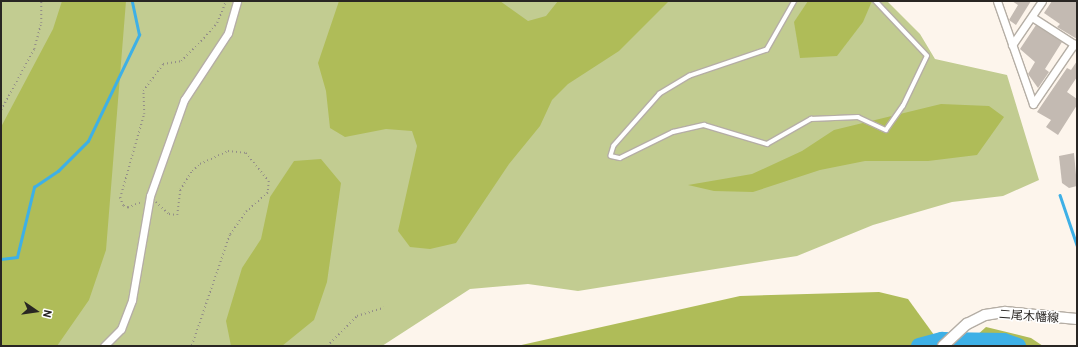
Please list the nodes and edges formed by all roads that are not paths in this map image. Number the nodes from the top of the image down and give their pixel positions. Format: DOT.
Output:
graph roads {
  1 [pos="237,1"];
  2 [pos="795,1"];
  3 [pos="875,1"];
  4 [pos="997,1"];
  5 [pos="1042,1"];
  6 [pos="1032,17"];
  7 [pos="1012,45"];
  8 [pos="1075,45"];
  9 [pos="1077,319"];
  10 [pos="104,346"];
  11 [pos="943,346"];
  1 -- 10 [label="street"];
  2 -- 3 [label="lane"];
  4 -- 7 [label="street"];
  5 -- 6 [label="street"];
  6 -- 7 [label="street"];
  6 -- 8 [label="street"];
  7 -- 8 [label="street"];
  9 -- 11 [label="main road, 二尾木幡線"];
}
